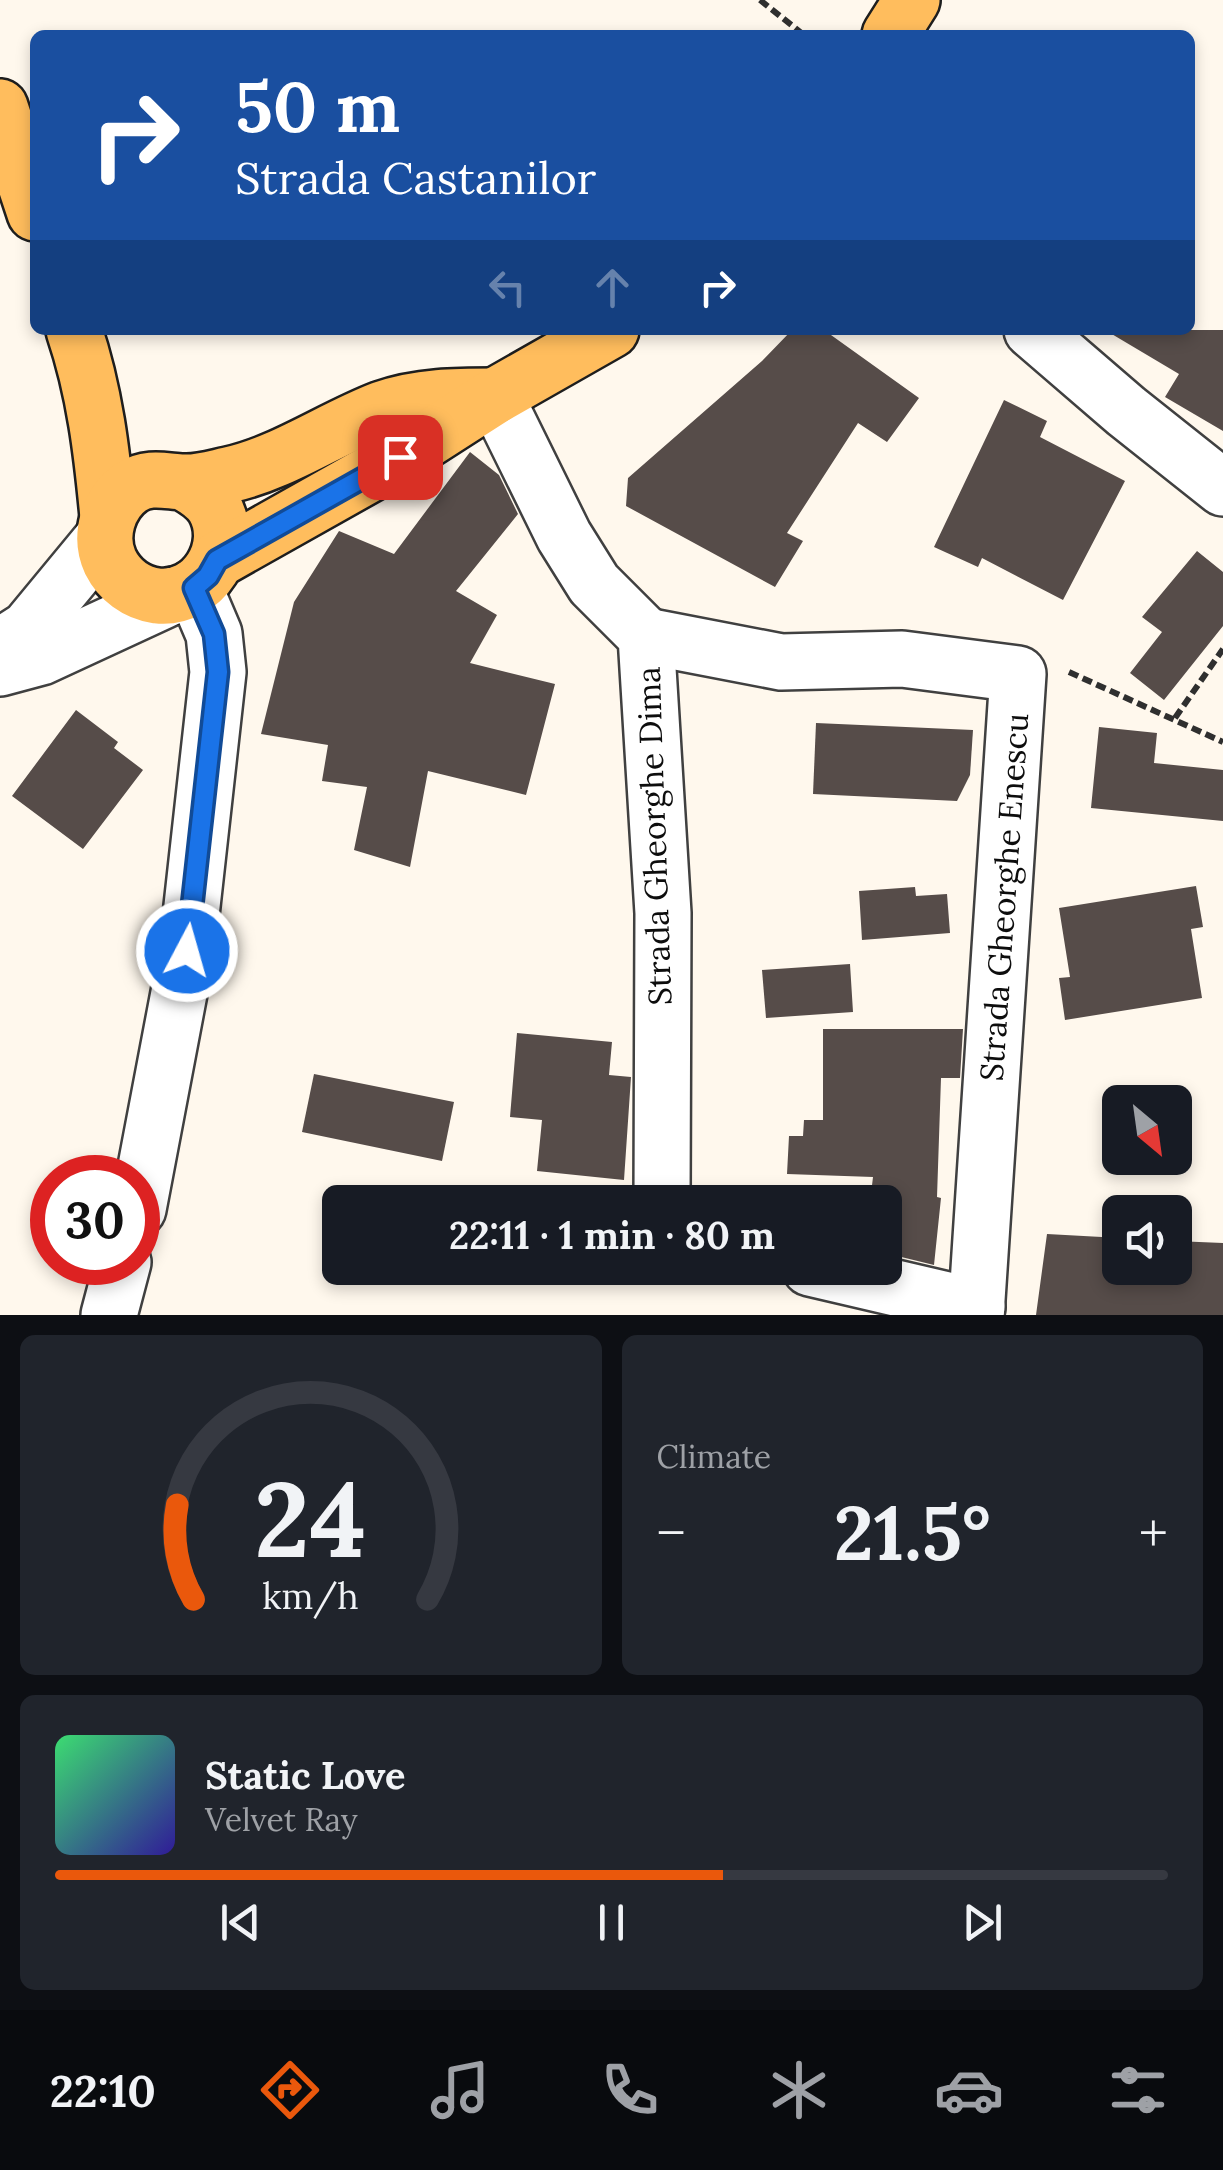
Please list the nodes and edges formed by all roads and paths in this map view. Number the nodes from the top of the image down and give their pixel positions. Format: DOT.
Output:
graph roads {
  1 [pos="760,0"];
  2 [pos="912,0"];
  3 [pos="798,30"];
  4 [pos="893,30"];
  5 [pos="0,108"];
  6 [pos="30,197"];
  7 [pos="76,335"];
  8 [pos="602,335"];
  9 [pos="1038,335"];
  10 [pos="495,396"];
  11 [pos="185,483"];
  12 [pos="1223,488"];
  13 [pos="106,527"];
  14 [pos="195,581"];
  15 [pos="646,636"];
  16 [pos="0,647"];
  17 [pos="1223,648"];
  18 [pos="0,668"];
  19 [pos="1018,674"];
  20 [pos="1175,718"];
  21 [pos="1223,742"];
  22 [pos="148,1155"];
  23 [pos="662,1185"];
  24 [pos="117,1285"];
  25 [pos="876,1285"];
  26 [pos="976,1311"];
  27 [pos="109,1315"];
  1 -- 3 [label="path"];
  2 -- 4 [label="main road"];
  5 -- 6 [label="main road"];
  7 -- 13 [label="main road"];
  8 -- 10 [label="main road"];
  9 -- 12 [label="street"];
  10 -- 11 [label="main road"];
  10 -- 14 [label="main road"];
  10 -- 15 [label="street, Strada Gheorghe Dima"];
  11 -- 13 [label="main road"];
  11 -- 14 [label="main road"];
  13 -- 14 [label="main road"];
  13 -- 16 [label="street"];
  14 -- 18 [label="street"];
  14 -- 22 [label="street"];
  15 -- 19 [label="street, Strada Gheorghe Enescu"];
  15 -- 23 [label="street, Strada Gheorghe Dima"];
  17 -- 20 [label="path"];
  19 -- 20 [label="path"];
  19 -- 26 [label="street, Strada Gheorghe Enescu"];
  20 -- 21 [label="path"];
  24 -- 27 [label="street"];
  25 -- 26 [label="street"];
}
